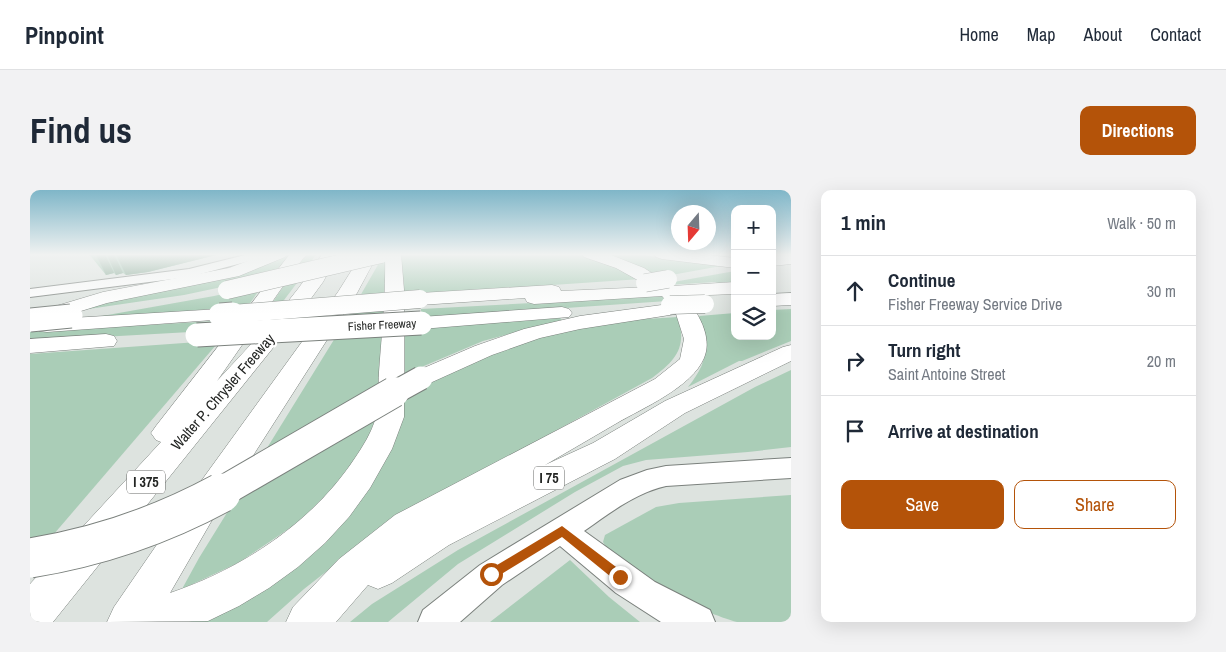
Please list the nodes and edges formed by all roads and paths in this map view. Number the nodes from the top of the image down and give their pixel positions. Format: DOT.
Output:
graph roads {
  1 [pos="180,274"];
  2 [pos="223,274"];
  3 [pos="271,274"];
  4 [pos="295,274"];
  5 [pos="318,274"];
  6 [pos="342,274"];
  7 [pos="358,274"];
  8 [pos="395,274"];
  9 [pos="640,274"];
  10 [pos="713,274"];
  11 [pos="170,285"];
  12 [pos="791,285"];
  13 [pos="776,286"];
  14 [pos="731,288"];
  15 [pos="30,293"];
  16 [pos="665,293"];
  17 [pos="791,299"];
  18 [pos="30,300"];
  19 [pos="776,300"];
  20 [pos="731,302"];
  21 [pos="420,309"];
  22 [pos="67,320"];
  23 [pos="30,321"];
  24 [pos="30,327"];
  25 [pos="30,346"];
  26 [pos="791,352"];
  27 [pos="252,433"];
  28 [pos="791,468"];
  29 [pos="562,531"];
  30 [pos="30,558"];
  31 [pos="30,615"];
  32 [pos="311,619"];
  33 [pos="129,622"];
  34 [pos="146,622"];
  35 [pos="435,622"];
  36 [pos="698,622"];
  1 -- 15 [label="street"];
  2 -- 11 [label="highway"];
  3 -- 31 [label="highway"];
  4 -- 22 [label="highway, bridge"];
  5 -- 31 [label="highway, Walter P. Chrysler Freeway / I 375"];
  6 -- 27 [label="highway"];
  7 -- 27 [label="highway"];
  8 -- 34 [label="highway"];
  9 -- 32 [label="highway"];
  10 -- 16 [label="highway"];
  11 -- 18 [label="highway"];
  11 -- 23 [label="highway"];
  12 -- 13 [label="highway"];
  14 -- 16 [label="highway, Fisher Freeway"];
  16 -- 20 [label="highway, bridge"];
  16 -- 21 [label="highway, Fisher Freeway"];
  16 -- 21 [label="highway"];
  16 -- 30 [label="highway, bridge"];
  17 -- 19 [label="highway"];
  21 -- 22 [label="highway, Fisher Freeway, bridge"];
  21 -- 25 [label="highway, Fisher Freeway, bridge"];
  22 -- 23 [label="highway, bridge"];
  22 -- 24 [label="highway, Fisher Freeway"];
  26 -- 32 [label="highway, I 75"];
  27 -- 33 [label="highway"];
  28 -- 29 [label="street"];
  29 -- 35 [label="street"];
  29 -- 36 [label="street"];
}
